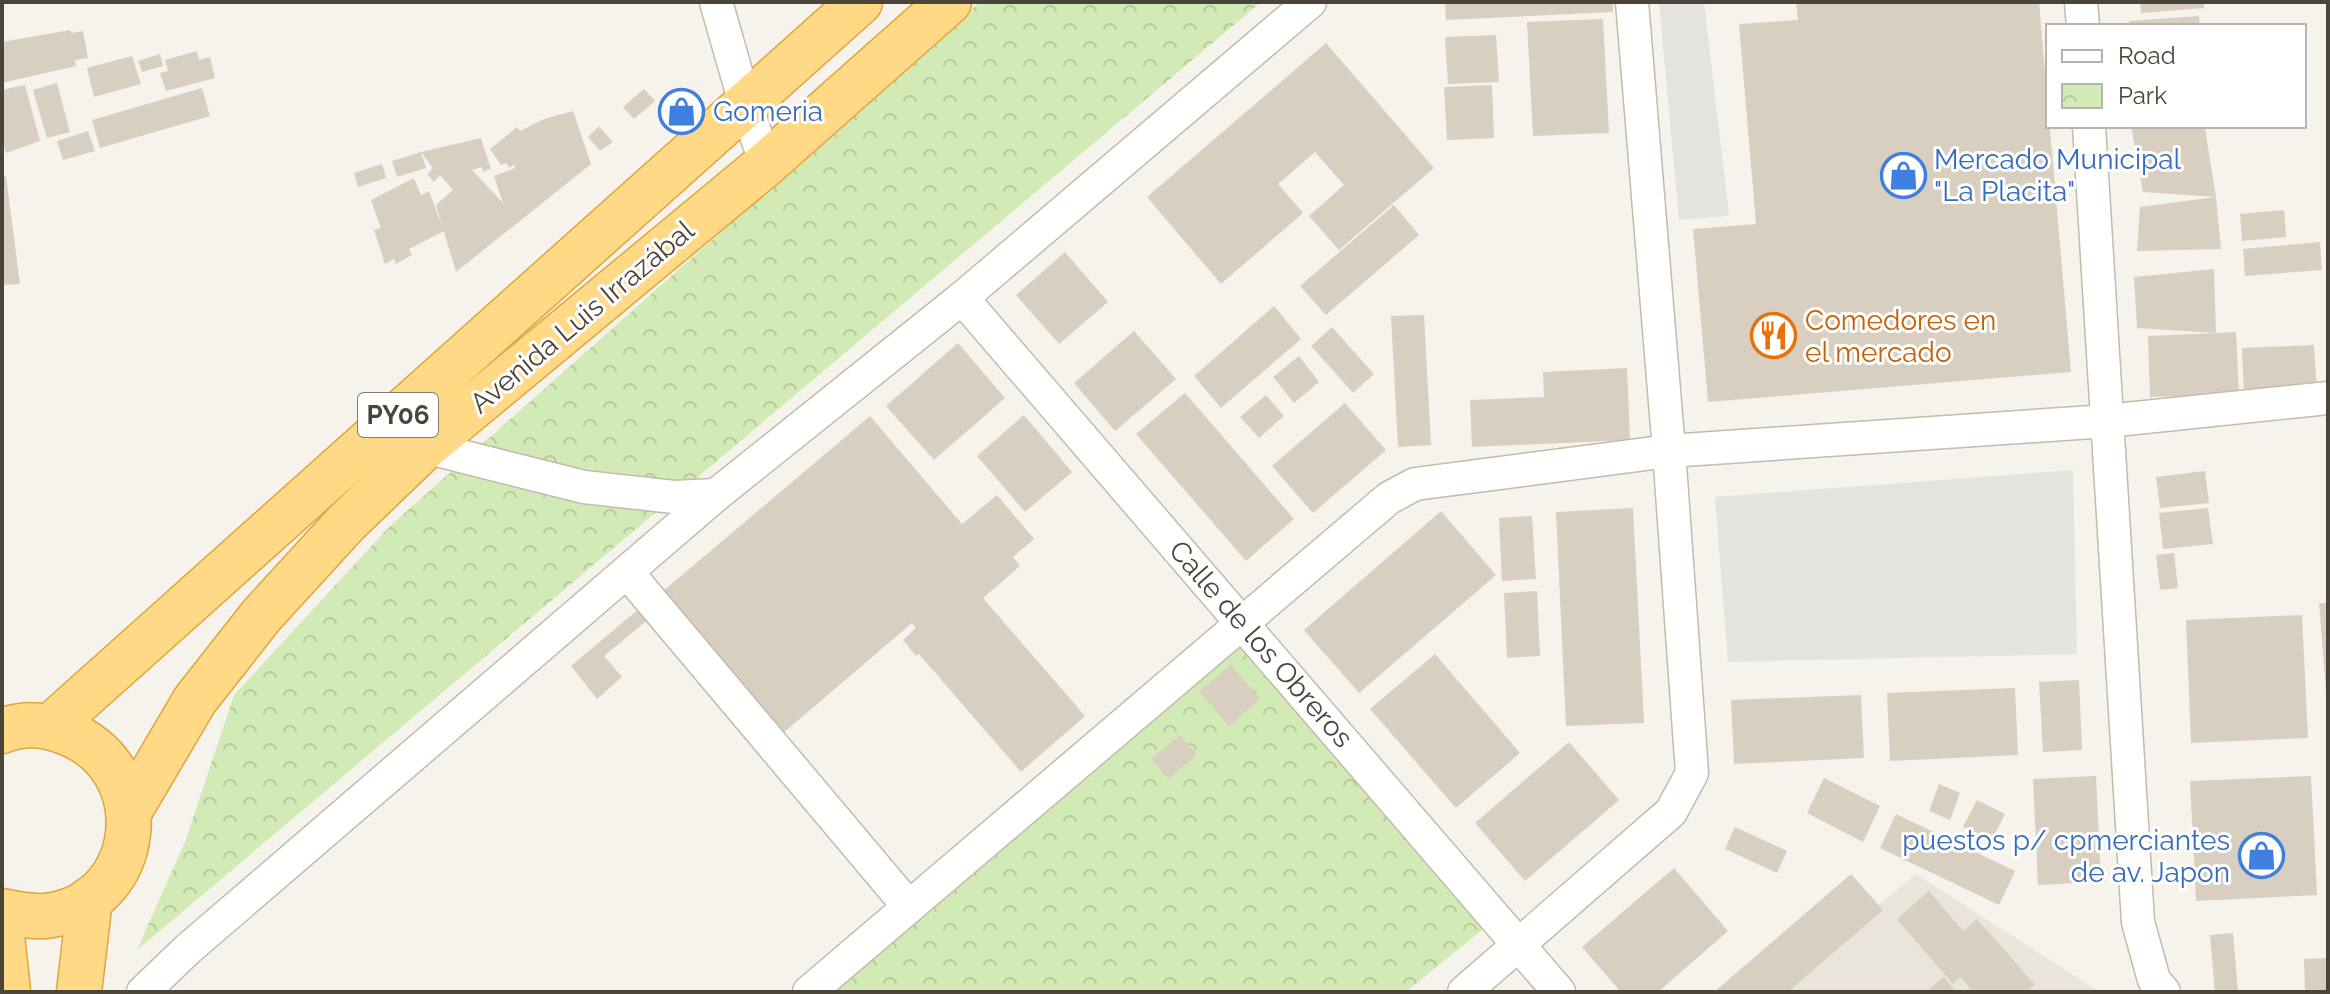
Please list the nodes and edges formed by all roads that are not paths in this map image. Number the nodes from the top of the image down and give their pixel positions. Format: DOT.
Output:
graph roads {
  1 [pos="716,2"];
  2 [pos="860,2"];
  3 [pos="949,2"];
  4 [pos="1310,2"];
  5 [pos="1632,2"];
  6 [pos="2081,2"];
  7 [pos="2083,24"];
  8 [pos="745,103"];
  9 [pos="2089,128"];
  10 [pos="766,164"];
  11 [pos="962,298"];
  12 [pos="2328,398"];
  13 [pos="2107,421"];
  14 [pos="425,447"];
  15 [pos="1669,451"];
  16 [pos="716,495"];
  17 [pos="627,572"];
  18 [pos="1242,622"];
  19 [pos="16,726"];
  20 [pos="129,812"];
  21 [pos="90,899"];
  22 [pos="909,907"];
  23 [pos="2,911"];
  24 [pos="2,936"];
  25 [pos="1518,944"];
  26 [pos="2153,988"];
  27 [pos="8,992"];
  28 [pos="79,992"];
  29 [pos="143,992"];
  30 [pos="809,992"];
  31 [pos="1464,992"];
  32 [pos="1559,992"];
  1 -- 8 [label="street"];
  2 -- 8 [label="highway, Avenida Luis Irrazábal / PY06"];
  3 -- 10 [label="highway, Avenida Luis Irrazábal / PY06"];
  4 -- 11 [label="street"];
  5 -- 15 [label="street"];
  6 -- 7 [label="street"];
  8 -- 10 [label="street"];
  8 -- 19 [label="highway, Avenida Luis Irrazábal / PY06"];
  9 -- 13 [label="street"];
  10 -- 14 [label="highway, Avenida Luis Irrazábal / PY06"];
  11 -- 16 [label="street"];
  11 -- 18 [label="street, Calle de los Obreros"];
  12 -- 13 [label="street"];
  13 -- 15 [label="street"];
  13 -- 26 [label="street"];
  14 -- 16 [label="street"];
  14 -- 20 [label="highway, Avenida Luis Irrazábal / PY06"];
  15 -- 18 [label="street"];
  15 -- 25 [label="street"];
  16 -- 17 [label="street"];
  17 -- 22 [label="street"];
  17 -- 29 [label="street"];
  18 -- 22 [label="street"];
  18 -- 25 [label="street, Calle de los Obreros"];
  19 -- 20 [label="highway, Avenida Luis Irrazábal / PY06"];
  20 -- 21 [label="highway, Avenida Luis Irrazábal / PY06"];
  21 -- 23 [label="highway, Avenida Luis Irrazábal / PY06"];
  21 -- 28 [label="highway"];
  22 -- 30 [label="street"];
  24 -- 27 [label="highway"];
  25 -- 31 [label="street"];
  25 -- 32 [label="street, Calle de los Obreros"];
}
